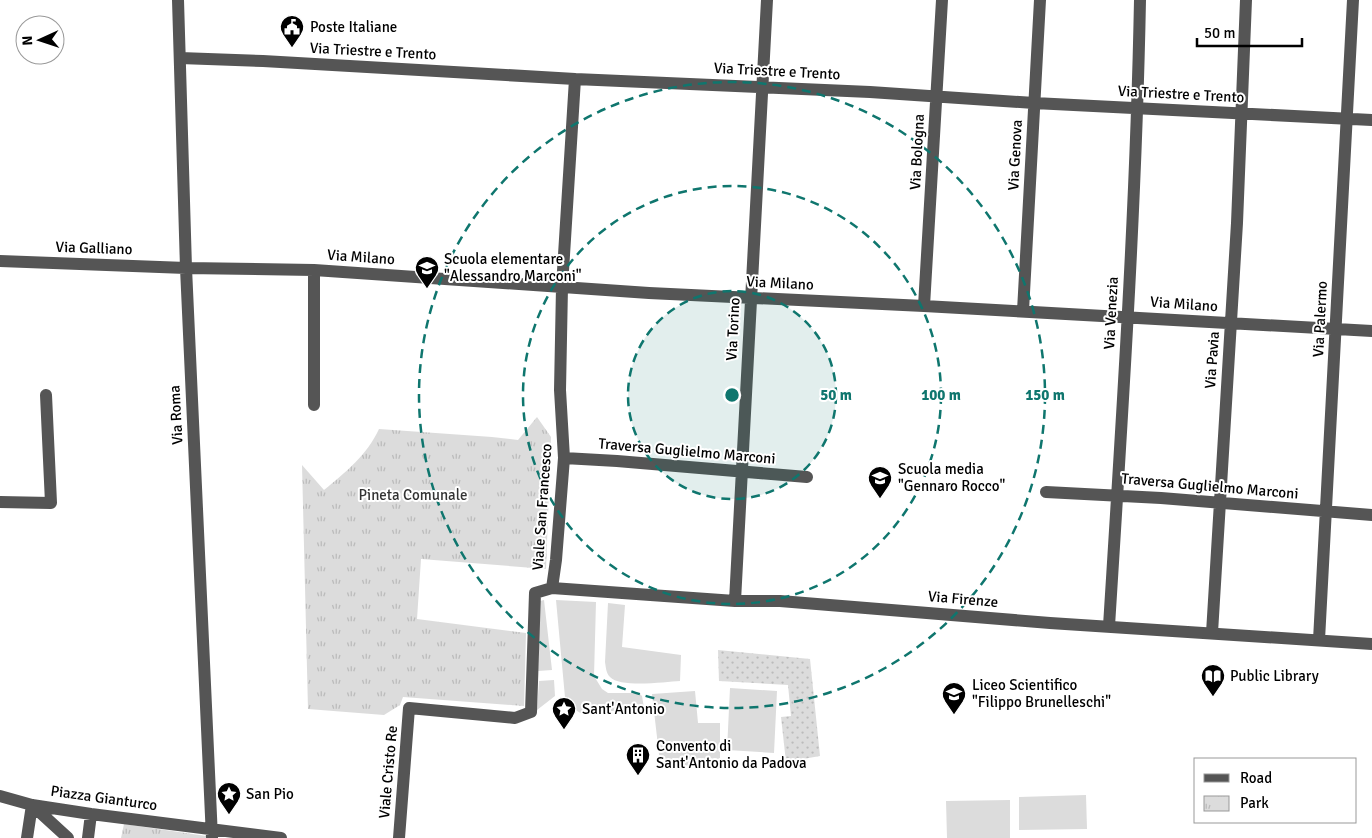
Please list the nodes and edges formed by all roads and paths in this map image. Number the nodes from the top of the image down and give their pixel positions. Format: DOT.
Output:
graph roads {
  1 [pos="178,0"];
  2 [pos="767,0"];
  3 [pos="942,0"];
  4 [pos="1040,0"];
  5 [pos="1140,0"];
  6 [pos="1246,0"];
  7 [pos="1353,0"];
  8 [pos="180,58"];
  9 [pos="575,79"];
  10 [pos="763,87"];
  11 [pos="936,96"];
  12 [pos="1034,102"];
  13 [pos="1138,108"];
  14 [pos="1241,114"];
  15 [pos="1348,119"];
  16 [pos="1372,120"];
  17 [pos="0,261"];
  18 [pos="186,268"];
  19 [pos="314,270"];
  20 [pos="562,287"];
  21 [pos="751,298"];
  22 [pos="924,306"];
  23 [pos="1023,312"];
  24 [pos="1128,317"];
  25 [pos="1231,324"];
  26 [pos="1335,330"];
  27 [pos="1372,331"];
  28 [pos="46,396"];
  29 [pos="314,405"];
  30 [pos="564,458"];
  31 [pos="742,471"];
  32 [pos="807,477"];
  33 [pos="1046,492"];
  34 [pos="1117,495"];
  35 [pos="0,502"];
  36 [pos="1219,503"];
  37 [pos="1326,512"];
  38 [pos="1372,515"];
  39 [pos="552,588"];
  40 [pos="735,600"];
  41 [pos="1109,626"];
  42 [pos="1212,633"];
  43 [pos="1319,640"];
  44 [pos="1372,644"];
  45 [pos="409,708"];
  46 [pos="0,796"];
  47 [pos="32,805"];
  48 [pos="91,814"];
  49 [pos="212,834"];
  50 [pos="26,838"];
  51 [pos="68,838"];
  52 [pos="88,838"];
  53 [pos="281,838"];
  54 [pos="399,838"];
  1 -- 8 [label="street, Via Roma"];
  2 -- 10 [label="street, Via Torino"];
  3 -- 11 [label="street, Via Bologna"];
  4 -- 12 [label="street, Via Genova"];
  5 -- 13 [label="street, Via Venezia"];
  6 -- 14 [label="street, Via Pavia"];
  7 -- 15 [label="street, Via Palermo"];
  8 -- 9 [label="street, Via Triestre e Trento"];
  8 -- 18 [label="street, Via Roma"];
  9 -- 10 [label="street, Via Triestre e Trento"];
  9 -- 20 [label="street, Viale San Francesco"];
  10 -- 11 [label="street, Via Triestre e Trento"];
  10 -- 21 [label="street, Via Torino"];
  11 -- 12 [label="street, Via Triestre e Trento"];
  11 -- 22 [label="street, Via Bologna"];
  12 -- 13 [label="street, Via Triestre e Trento"];
  12 -- 23 [label="street, Via Genova"];
  13 -- 14 [label="street, Via Triestre e Trento"];
  13 -- 24 [label="street, Via Venezia"];
  14 -- 15 [label="street, Via Triestre e Trento"];
  14 -- 25 [label="street, Via Pavia"];
  15 -- 16 [label="street, Via Triestre e Trento"];
  15 -- 26 [label="street, Via Palermo"];
  17 -- 18 [label="street, Via Galliano"];
  18 -- 19 [label="street, Via Milano"];
  18 -- 49 [label="street, Via Roma"];
  19 -- 20 [label="street, Via Milano"];
  19 -- 29 [label="street"];
  20 -- 21 [label="street, Via Milano"];
  20 -- 30 [label="street, Viale San Francesco"];
  21 -- 22 [label="street, Via Milano"];
  21 -- 31 [label="street, Via Torino"];
  22 -- 23 [label="street, Via Milano"];
  23 -- 24 [label="street, Via Milano"];
  24 -- 25 [label="street, Via Milano"];
  24 -- 34 [label="street, Via Venezia"];
  25 -- 26 [label="street, Via Milano"];
  25 -- 36 [label="street, Via Pavia"];
  26 -- 27 [label="street, Via Milano"];
  26 -- 37 [label="street, Via Palermo"];
  28 -- 35 [label="street"];
  30 -- 31 [label="street, Traversa Guglielmo Marconi"];
  30 -- 39 [label="street, Viale San Francesco"];
  31 -- 32 [label="street, Traversa Guglielmo Marconi"];
  31 -- 40 [label="street, Via Torino"];
  33 -- 34 [label="street, Traversa Guglielmo Marconi"];
  34 -- 36 [label="street, Traversa Guglielmo Marconi"];
  34 -- 41 [label="street, Via Venezia"];
  36 -- 37 [label="street, Traversa Guglielmo Marconi"];
  36 -- 42 [label="street, Via Pavia"];
  37 -- 38 [label="street, Traversa Guglielmo Marconi"];
  37 -- 43 [label="street, Via Palermo"];
  39 -- 40 [label="street, Via Firenze"];
  39 -- 45 [label="street, Viale San Francesco"];
  40 -- 41 [label="street, Via Firenze"];
  41 -- 42 [label="street, Via Firenze"];
  42 -- 43 [label="street, Via Firenze"];
  43 -- 44 [label="street, Via Firenze"];
  45 -- 54 [label="street, Viale Cristo Re"];
  46 -- 47 [label="street"];
  47 -- 48 [label="street, Piazza Gianturco"];
  47 -- 50 [label="street"];
  47 -- 51 [label="street, Piazza Gianturco"];
  48 -- 49 [label="street, Piazza Gianturco"];
  48 -- 52 [label="street"];
  49 -- 53 [label="street, Piazza Gianturco"];
}
